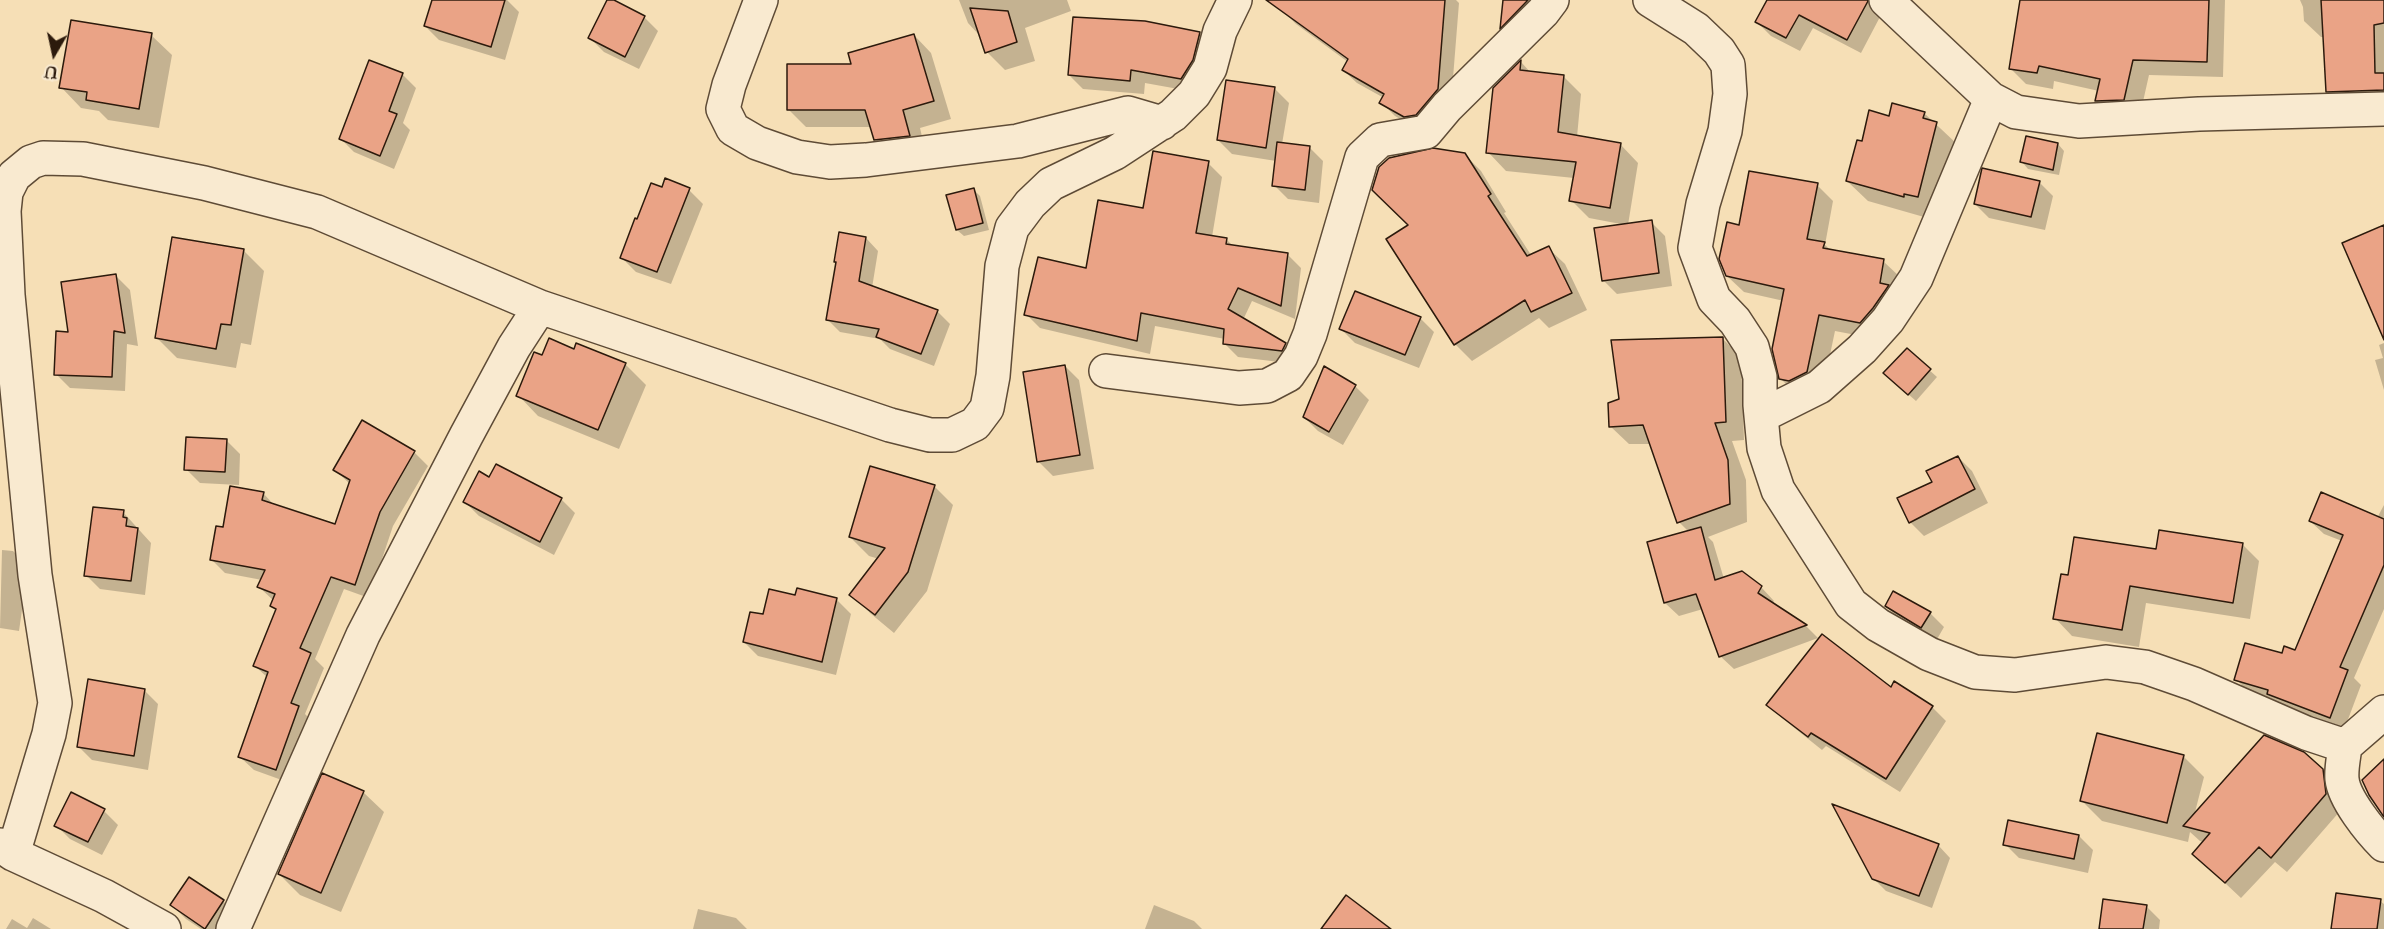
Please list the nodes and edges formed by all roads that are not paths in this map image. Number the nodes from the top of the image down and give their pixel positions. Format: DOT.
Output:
graph roads {
  1 [pos="761,0"];
  2 [pos="1235,0"];
  3 [pos="1552,0"];
  4 [pos="1650,0"];
  5 [pos="1886,0"];
  6 [pos="1991,99"];
  7 [pos="2384,109"];
  8 [pos="1162,123"];
  9 [pos="540,307"];
  10 [pos="1106,370"];
  11 [pos="1761,416"];
  12 [pos="2384,712"];
  13 [pos="2345,746"];
  14 [pos="2384,846"];
  15 [pos="7,849"];
  16 [pos="164,929"];
  17 [pos="233,929"];
  1 -- 8 [label="street"];
  2 -- 8 [label="street"];
  3 -- 10 [label="street"];
  4 -- 11 [label="street"];
  5 -- 6 [label="street"];
  6 -- 7 [label="street"];
  6 -- 11 [label="street"];
  8 -- 9 [label="street"];
  9 -- 15 [label="street"];
  9 -- 17 [label="street"];
  11 -- 13 [label="street"];
  12 -- 13 [label="street"];
  13 -- 14 [label="street"];
  15 -- 16 [label="street"];
}
